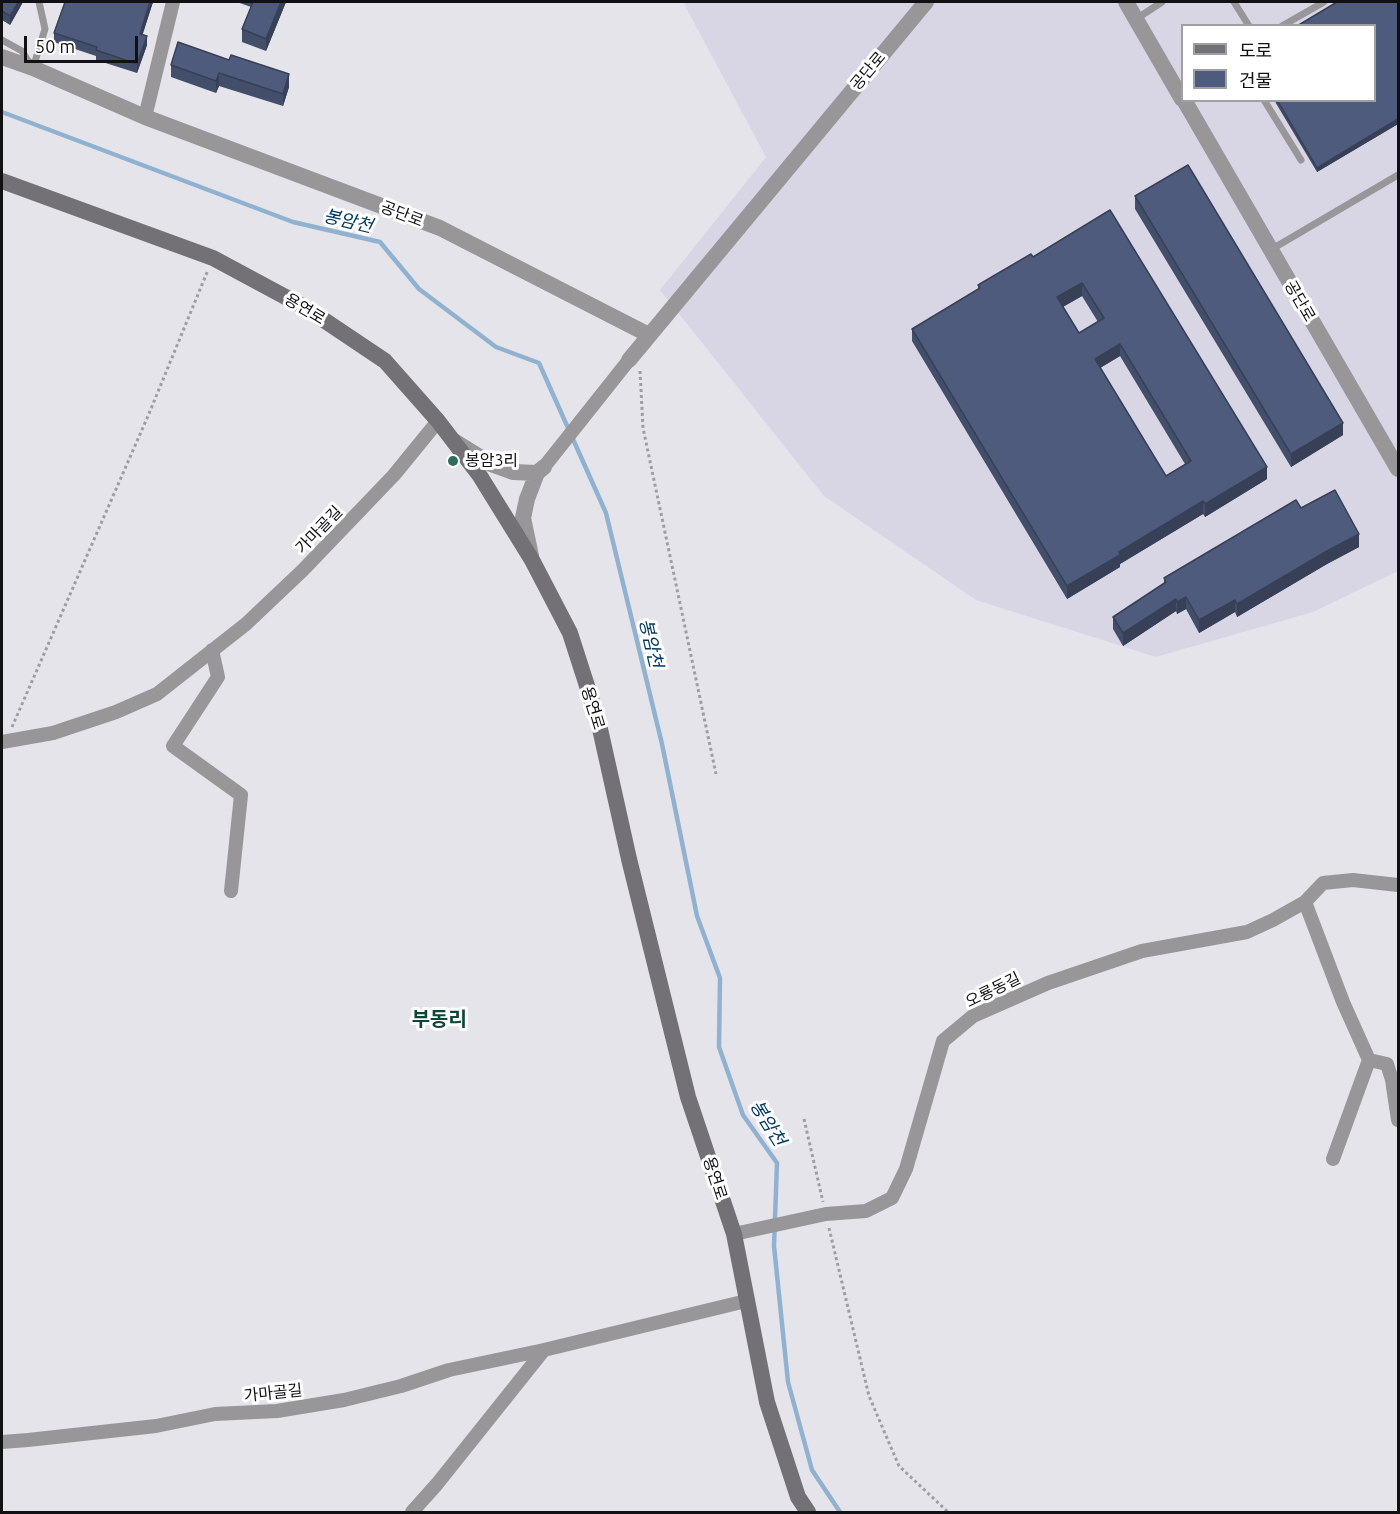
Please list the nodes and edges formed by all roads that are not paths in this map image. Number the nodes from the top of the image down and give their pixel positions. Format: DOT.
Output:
graph roads {
  1 [pos="39,2"];
  2 [pos="173,2"];
  3 [pos="926,2"];
  4 [pos="1126,2"];
  5 [pos="1162,2"];
  6 [pos="1234,2"];
  7 [pos="1324,2"];
  8 [pos="1136,19"];
  9 [pos="1248,24"];
  10 [pos="1286,24"];
  11 [pos="2,40"];
  12 [pos="2,57"];
  13 [pos="33,68"];
  14 [pos="1181,97"];
  15 [pos="1184,102"];
  16 [pos="1265,102"];
  17 [pos="145,117"];
  18 [pos="1301,160"];
  19 [pos="1398,175"];
  20 [pos="2,181"];
  21 [pos="1270,250"];
  22 [pos="645,340"];
  23 [pos="628,360"];
  24 [pos="438,421"];
  25 [pos="452,440"];
  26 [pos="1398,469"];
  27 [pos="540,470"];
  28 [pos="532,560"];
  29 [pos="212,650"];
  30 [pos="3,742"];
  31 [pos="1398,885"];
  32 [pos="231,891"];
  33 [pos="1305,902"];
  34 [pos="1369,1060"];
  35 [pos="1398,1120"];
  36 [pos="1333,1159"];
  37 [pos="734,1234"];
  38 [pos="740,1302"];
  39 [pos="544,1350"];
  40 [pos="2,1442"];
  41 [pos="412,1512"];
  42 [pos="808,1512"];
  1 -- 13 [label="lane"];
  2 -- 17 [label="street"];
  3 -- 22 [label="street, 공단로"];
  4 -- 8 [label="street, 공단로"];
  5 -- 8 [label="lane"];
  6 -- 9 [label="lane"];
  7 -- 10 [label="lane"];
  8 -- 14 [label="street, 공단로"];
  11 -- 13 [label="lane"];
  12 -- 13 [label="street, 공단로"];
  13 -- 17 [label="street, 공단로"];
  15 -- 21 [label="street, 공단로"];
  16 -- 18 [label="lane"];
  17 -- 22 [label="street, 공단로"];
  19 -- 21 [label="lane"];
  20 -- 24 [label="main road, 용연로"];
  21 -- 26 [label="street, 공단로"];
  22 -- 23 [label="street, 공단로"];
  23 -- 27 [label="street"];
  24 -- 25 [label="main road, 용연로"];
  24 -- 29 [label="street, 가마골길"];
  25 -- 27 [label="street"];
  25 -- 28 [label="main road, 용연로"];
  27 -- 28 [label="street"];
  28 -- 37 [label="main road, 용연로"];
  29 -- 30 [label="street, 가마골길"];
  29 -- 32 [label="street"];
  31 -- 33 [label="street, 오룡동길"];
  33 -- 34 [label="street"];
  33 -- 37 [label="street, 오룡동길"];
  34 -- 35 [label="street"];
  34 -- 36 [label="street"];
  37 -- 38 [label="main road, 용연로"];
  38 -- 39 [label="street, 가마골길"];
  38 -- 42 [label="main road, 용연로"];
  39 -- 40 [label="street, 가마골길"];
  39 -- 41 [label="street"];
}
